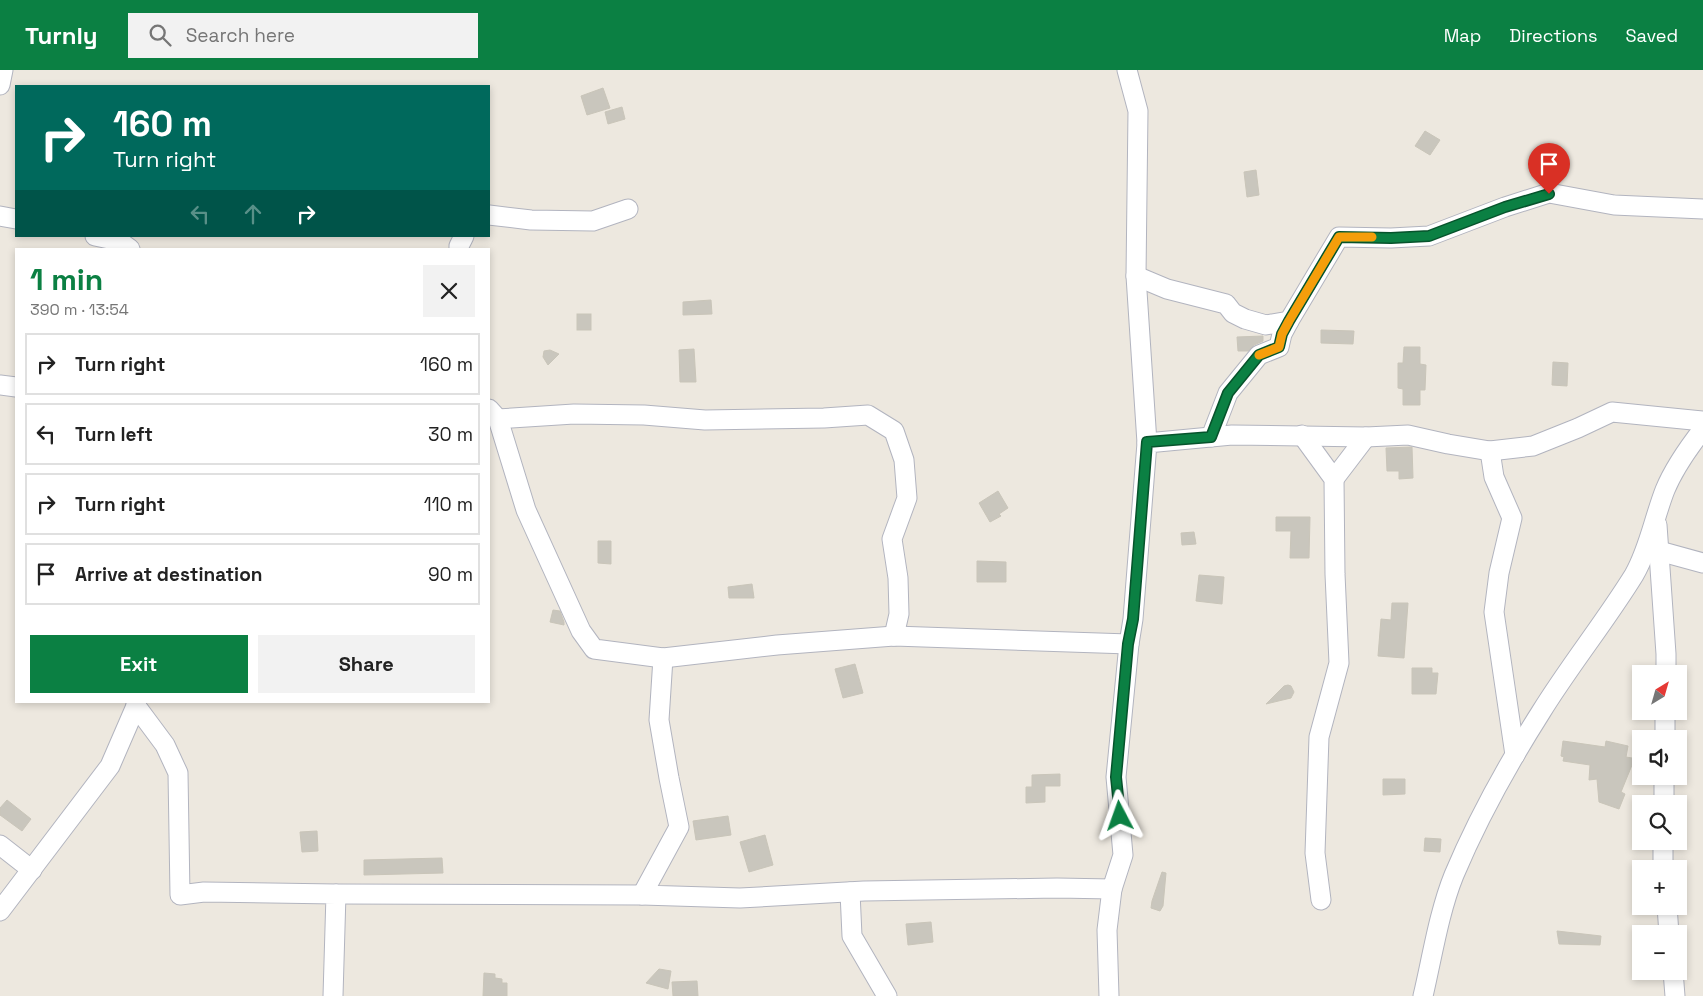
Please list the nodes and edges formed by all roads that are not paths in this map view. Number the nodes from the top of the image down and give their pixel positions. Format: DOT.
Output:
graph roads {
  1 [pos="3,70"];
  2 [pos="1127,70"];
  3 [pos="0,85"];
  4 [pos="628,209"];
  5 [pos="1703,209"];
  6 [pos="490,215"];
  7 [pos="0,216"];
  8 [pos="15,219"];
  9 [pos="0,226"];
  10 [pos="15,227"];
  11 [pos="100,237"];
  12 [pos="463,237"];
  13 [pos="129,248"];
  14 [pos="459,248"];
  15 [pos="1136,276"];
  16 [pos="1289,321"];
  17 [pos="0,385"];
  18 [pos="15,387"];
  19 [pos="494,414"];
  20 [pos="1703,421"];
  21 [pos="1703,429"];
  22 [pos="1302,435"];
  23 [pos="1211,437"];
  24 [pos="1366,437"];
  25 [pos="1147,442"];
  26 [pos="1490,451"];
  27 [pos="1334,479"];
  28 [pos="1656,517"];
  29 [pos="1659,551"];
  30 [pos="1703,562"];
  31 [pos="894,636"];
  32 [pos="1128,644"];
  33 [pos="663,658"];
  34 [pos="1666,665"];
  35 [pos="136,703"];
  36 [pos="1516,755"];
  37 [pos="0,845"];
  38 [pos="32,870"];
  39 [pos="1112,889"];
  40 [pos="850,892"];
  41 [pos="336,894"];
  42 [pos="642,895"];
  43 [pos="1321,900"];
  44 [pos="0,911"];
  45 [pos="1674,980"];
  46 [pos="332,996"];
  47 [pos="887,996"];
  48 [pos="1109,996"];
  49 [pos="1423,996"];
  50 [pos="1675,996"];
  1 -- 3 [label="street"];
  2 -- 15 [label="street"];
  4 -- 6 [label="street"];
  5 -- 16 [label="street"];
  7 -- 8 [label="street"];
  9 -- 10 [label="street"];
  11 -- 13 [label="street"];
  12 -- 14 [label="street"];
  15 -- 16 [label="street"];
  15 -- 25 [label="street"];
  16 -- 23 [label="street"];
  17 -- 18 [label="street"];
  19 -- 31 [label="street"];
  19 -- 33 [label="street"];
  20 -- 26 [label="street"];
  21 -- 28 [label="street"];
  22 -- 23 [label="street"];
  22 -- 24 [label="street"];
  22 -- 27 [label="street"];
  23 -- 25 [label="street"];
  24 -- 26 [label="street"];
  24 -- 27 [label="street"];
  25 -- 32 [label="street"];
  26 -- 36 [label="street"];
  27 -- 43 [label="street"];
  28 -- 29 [label="street"];
  28 -- 36 [label="street"];
  29 -- 30 [label="street"];
  29 -- 34 [label="street"];
  31 -- 32 [label="street"];
  31 -- 33 [label="street"];
  32 -- 39 [label="street"];
  33 -- 42 [label="street"];
  35 -- 38 [label="street"];
  35 -- 41 [label="street"];
  36 -- 49 [label="street"];
  37 -- 38 [label="street"];
  38 -- 44 [label="street"];
  39 -- 40 [label="street"];
  39 -- 48 [label="street"];
  40 -- 42 [label="street"];
  40 -- 47 [label="street"];
  41 -- 42 [label="street"];
  41 -- 46 [label="street"];
  45 -- 50 [label="street"];
}
